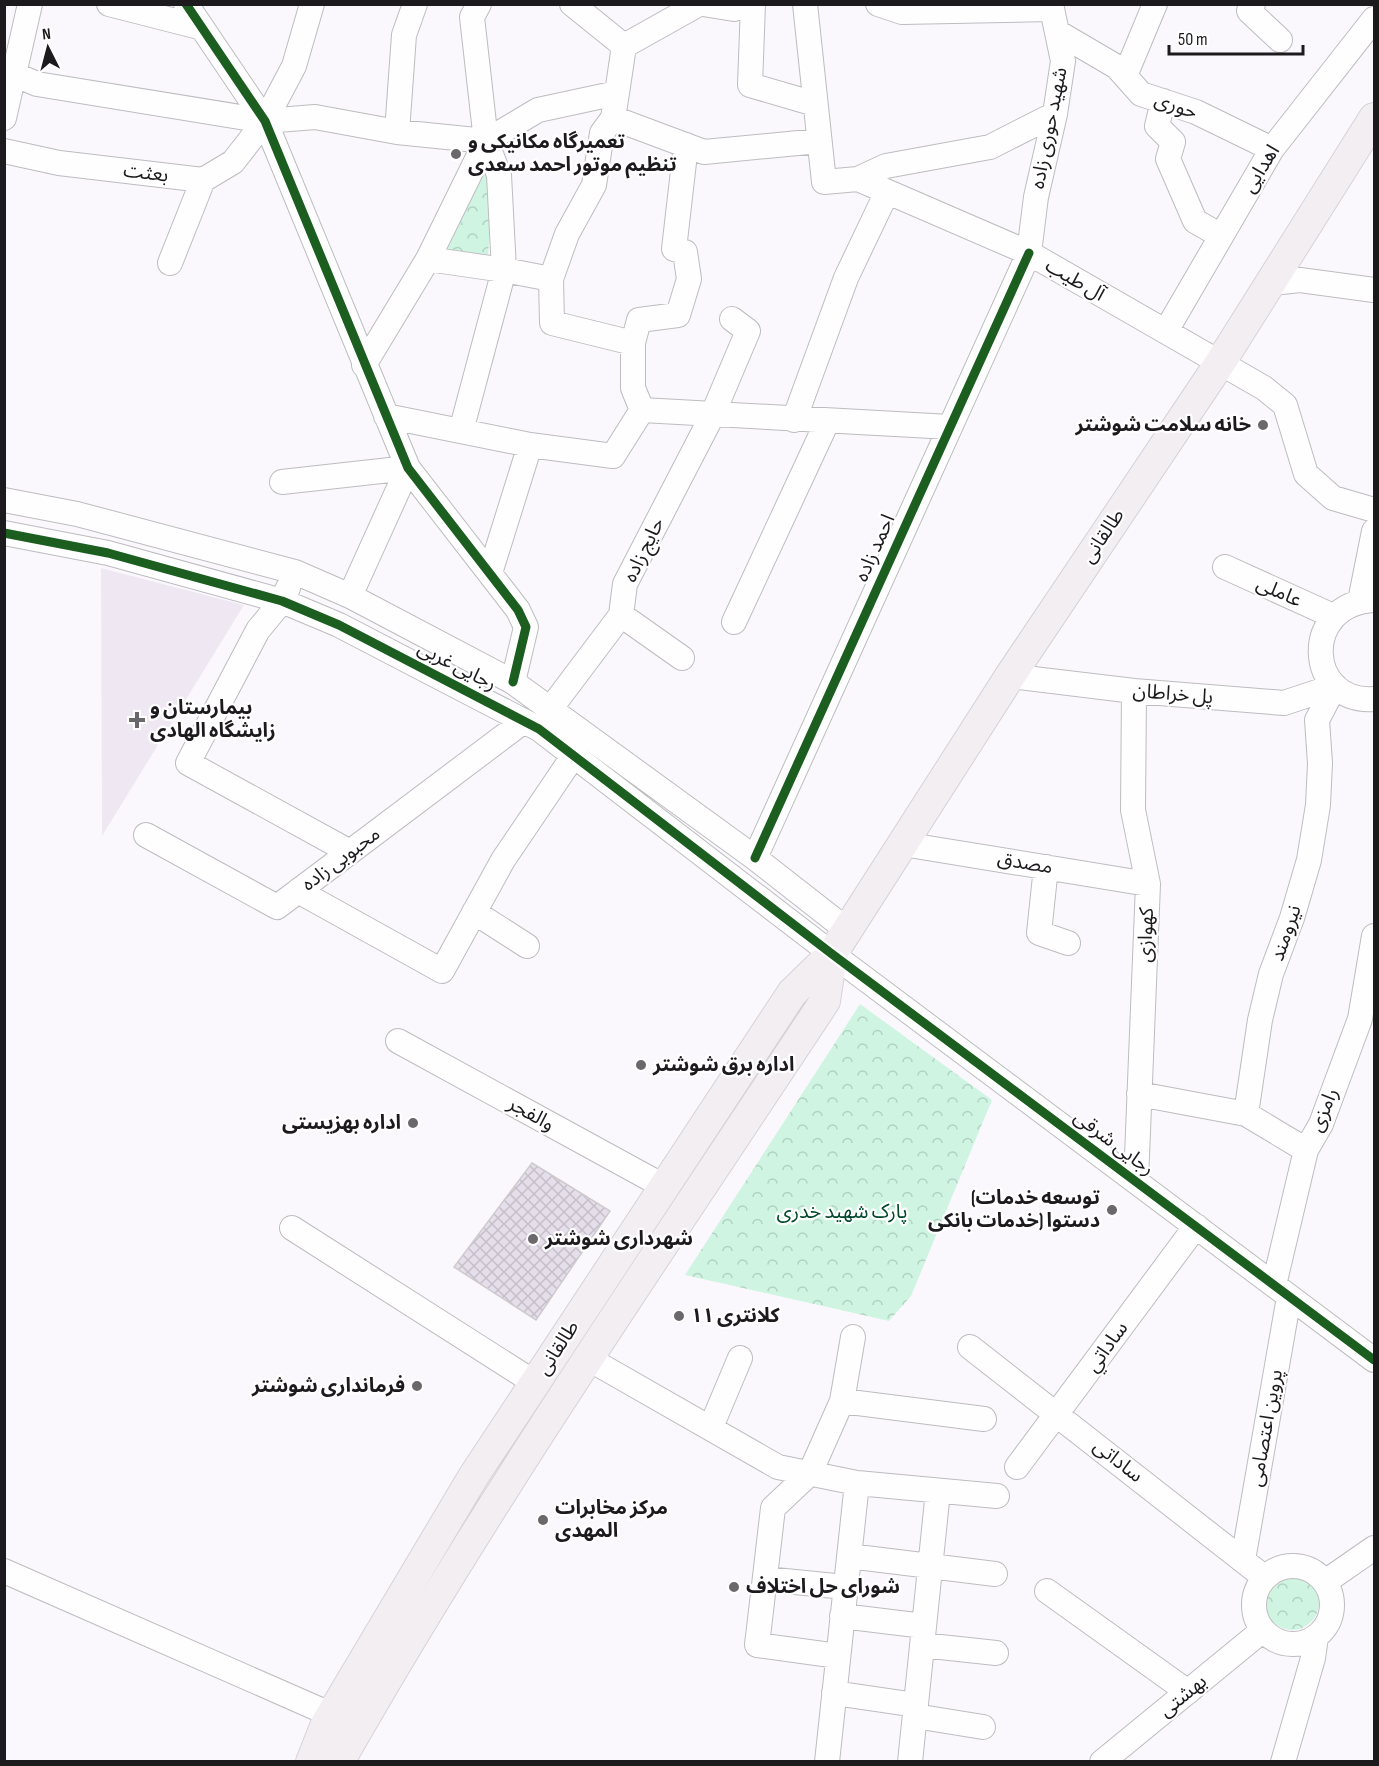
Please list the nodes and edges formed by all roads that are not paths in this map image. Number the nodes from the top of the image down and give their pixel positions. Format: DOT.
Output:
graph roads {
  1 [pos="30,4"];
  2 [pos="109,4"];
  3 [pos="186,4"];
  4 [pos="312,4"];
  5 [pos="416,4"];
  6 [pos="479,4"];
  7 [pos="572,4"];
  8 [pos="699,4"];
  9 [pos="704,4"];
  10 [pos="745,4"];
  11 [pos="753,4"];
  12 [pos="805,4"];
  13 [pos="878,4"];
  14 [pos="1155,4"];
  15 [pos="1253,4"];
  16 [pos="1051,7"];
  17 [pos="1374,19"];
  18 [pos="199,27"];
  19 [pos="1059,33"];
  20 [pos="1280,40"];
  21 [pos="624,46"];
  22 [pos="9,71"];
  23 [pos="1125,76"];
  24 [pos="617,93"];
  25 [pos="1163,101"];
  26 [pos="816,104"];
  27 [pos="1055,114"];
  28 [pos="4,118"];
  29 [pos="613,118"];
  30 [pos="265,121"];
  31 [pos="1373,124"];
  32 [pos="397,132"];
  33 [pos="486,141"];
  34 [pos="819,141"];
  35 [pos="686,145"];
  36 [pos="1272,148"];
  37 [pos="4,151"];
  38 [pos="858,179"];
  39 [pos="203,180"];
  40 [pos="886,194"];
  41 [pos="1221,236"];
  42 [pos="1029,253"];
  43 [pos="428,259"];
  44 [pos="170,263"];
  45 [pos="504,270"];
  46 [pos="551,279"];
  47 [pos="1272,283"];
  48 [pos="1374,290"];
  49 [pos="732,319"];
  50 [pos="1166,332"];
  51 [pos="633,343"];
  52 [pos="1220,363"];
  53 [pos="364,365"];
  54 [pos="642,410"];
  55 [pos="386,416"];
  56 [pos="712,416"];
  57 [pos="794,420"];
  58 [pos="827,422"];
  59 [pos="950,427"];
  60 [pos="461,431"];
  61 [pos="530,445"];
  62 [pos="408,468"];
  63 [pos="282,482"];
  64 [pos="4,500"];
  65 [pos="1374,510"];
  66 [pos="1374,531"];
  67 [pos="4,533"];
  68 [pos="1225,567"];
  69 [pos="295,572"];
  70 [pos="490,573"];
  71 [pos="350,596"];
  72 [pos="282,601"];
  73 [pos="1367,601"];
  74 [pos="621,615"];
  75 [pos="1333,616"];
  76 [pos="734,622"];
  77 [pos="682,658"];
  78 [pos="1010,676"];
  79 [pos="513,682"];
  80 [pos="1335,686"];
  81 [pos="1134,691"];
  82 [pos="1374,699"];
  83 [pos="551,708"];
  84 [pos="524,721"];
  85 [pos="574,755"];
  86 [pos="146,835"];
  87 [pos="903,843"];
  88 [pos="350,852"];
  89 [pos="755,858"];
  90 [pos="1046,867"];
  91 [pos="1148,884"];
  92 [pos="298,891"];
  93 [pos="474,912"];
  94 [pos="1374,936"];
  95 [pos="840,942"];
  96 [pos="1068,943"];
  97 [pos="526,946"];
  98 [pos="1367,1021"];
  99 [pos="398,1041"];
  100 [pos="1139,1094"];
  101 [pos="1246,1114"];
  102 [pos="1306,1149"];
  103 [pos="1136,1181"];
  104 [pos="665,1187"];
  105 [pos="1196,1226"];
  106 [pos="292,1228"];
  107 [pos="1281,1291"];
  108 [pos="854,1337"];
  109 [pos="970,1347"];
  110 [pos="740,1358"];
  111 [pos="589,1359"];
  112 [pos="1374,1360"];
  113 [pos="535,1383"];
  114 [pos="842,1401"];
  115 [pos="1057,1413"];
  116 [pos="984,1419"];
  117 [pos="711,1427"];
  118 [pos="1017,1467"];
  119 [pos="810,1473"];
  120 [pos="857,1483"];
  121 [pos="938,1491"];
  122 [pos="997,1496"];
  123 [pos="849,1556"];
  124 [pos="1370,1558"];
  125 [pos="1243,1560"];
  126 [pos="930,1566"];
  127 [pos="4,1571"];
  128 [pos="995,1574"];
  129 [pos="1264,1576"];
  130 [pos="765,1579"];
  131 [pos="1325,1582"];
  132 [pos="845,1587"];
  133 [pos="1047,1591"];
  134 [pos="842,1616"];
  135 [pos="1263,1630"];
  136 [pos="923,1635"];
  137 [pos="1316,1637"];
  138 [pos="996,1653"];
  139 [pos="838,1656"];
  140 [pos="1188,1692"];
  141 [pos="834,1693"];
  142 [pos="915,1711"];
  143 [pos="332,1715"];
  144 [pos="983,1727"];
  145 [pos="311,1761"];
  146 [pos="339,1761"];
  147 [pos="827,1761"];
  148 [pos="910,1761"];
  149 [pos="1102,1761"];
  150 [pos="1282,1761"];
  1 -- 22 [label="street"];
  2 -- 18 [label="street"];
  3 -- 18 [label="street"];
  4 -- 30 [label="street"];
  5 -- 32 [label="street"];
  6 -- 33 [label="street"];
  7 -- 21 [label="street"];
  8 -- 21 [label="street"];
  9 -- 10 [label="street"];
  11 -- 26 [label="street"];
  12 -- 26 [label="street"];
  13 -- 16 [label="street"];
  14 -- 23 [label="street"];
  15 -- 20 [label="street"];
  16 -- 19 [label="street, شهید حوری زاده"];
  17 -- 36 [label="street, اهدایی"];
  18 -- 30 [label="street"];
  19 -- 23 [label="street, حوری"];
  19 -- 27 [label="street, شهید حوری زاده"];
  21 -- 24 [label="street"];
  22 -- 28 [label="street"];
  22 -- 30 [label="street"];
  23 -- 25 [label="street, حوری"];
  24 -- 29 [label="street"];
  24 -- 33 [label="street"];
  25 -- 36 [label="street, حوری"];
  25 -- 41 [label="street"];
  26 -- 34 [label="street"];
  27 -- 38 [label="street"];
  27 -- 42 [label="street, شهید حوری زاده"];
  29 -- 35 [label="street"];
  29 -- 46 [label="street"];
  30 -- 32 [label="street"];
  30 -- 39 [label="street"];
  30 -- 53 [label="street"];
  31 -- 47 [label="main road, طالقانی"];
  32 -- 33 [label="street"];
  33 -- 43 [label="street"];
  33 -- 45 [label="street"];
  34 -- 35 [label="street"];
  34 -- 38 [label="street"];
  35 -- 51 [label="street"];
  36 -- 41 [label="street, اهدایی"];
  37 -- 39 [label="street, بعثت"];
  38 -- 40 [label="street, آل طیب"];
  39 -- 44 [label="street"];
  40 -- 42 [label="street, آل طیب"];
  40 -- 57 [label="street"];
  41 -- 50 [label="street, اهدایی"];
  42 -- 50 [label="street, آل طیب"];
  42 -- 59 [label="street, احمد زاده"];
  43 -- 45 [label="street"];
  43 -- 53 [label="street"];
  45 -- 46 [label="street"];
  45 -- 60 [label="street"];
  46 -- 51 [label="street"];
  47 -- 48 [label="street"];
  47 -- 52 [label="main road, طالقانی"];
  49 -- 56 [label="street, حایج زاده"];
  50 -- 52 [label="street, آل طیب"];
  51 -- 54 [label="street"];
  52 -- 65 [label="street, آل طیب"];
  52 -- 78 [label="main road, طالقانی"];
  53 -- 55 [label="street"];
  54 -- 56 [label="street"];
  54 -- 61 [label="street"];
  55 -- 60 [label="street"];
  55 -- 62 [label="street"];
  56 -- 57 [label="street"];
  56 -- 74 [label="street, حایج زاده"];
  57 -- 58 [label="street"];
  58 -- 59 [label="street"];
  58 -- 76 [label="street"];
  59 -- 89 [label="street, احمد زاده"];
  60 -- 61 [label="street"];
  61 -- 70 [label="street"];
  62 -- 63 [label="street"];
  62 -- 70 [label="street"];
  62 -- 71 [label="street"];
  64 -- 69 [label="street, رجایی غربی"];
  66 -- 73 [label="street"];
  67 -- 72 [label="street, رجایی غربی"];
  68 -- 75 [label="street, عاملی"];
  69 -- 71 [label="street, رجایی غربی"];
  69 -- 72 [label="street"];
  70 -- 79 [label="street"];
  71 -- 79 [label="street, رجایی غربی"];
  72 -- 84 [label="street, رجایی غربی"];
  72 -- 88 [label="street"];
  73 -- 75 [label="street"];
  74 -- 77 [label="street"];
  74 -- 83 [label="street, حایج زاده"];
  75 -- 80 [label="street"];
  78 -- 81 [label="street, پل خراطان"];
  78 -- 87 [label="main road, طالقانی"];
  79 -- 83 [label="street, رجایی غربی"];
  80 -- 81 [label="street, پل خراطان"];
  80 -- 82 [label="street"];
  80 -- 101 [label="street, نیرومند"];
  81 -- 91 [label="street, کهوازی"];
  83 -- 89 [label="street, رجایی غربی"];
  84 -- 85 [label="street, رجایی غربی"];
  84 -- 88 [label="street, محبوبی زاده"];
  85 -- 93 [label="street"];
  85 -- 95 [label="street, رجایی غربی"];
  86 -- 92 [label="street, محبوبی زاده"];
  87 -- 90 [label="street, مصدق"];
  87 -- 95 [label="main road, طالقانی"];
  88 -- 92 [label="street, محبوبی زاده"];
  89 -- 95 [label="street, رجایی غربی"];
  90 -- 91 [label="street, مصدق"];
  90 -- 96 [label="street"];
  91 -- 100 [label="street, کهوازی"];
  92 -- 93 [label="street"];
  93 -- 97 [label="street"];
  94 -- 98 [label="street, رامزی"];
  95 -- 103 [label="street, رجایی شرقی"];
  95 -- 104 [label="main road, طالقانی"];
  95 -- 111 [label="main road, طالقانی"];
  98 -- 102 [label="street, رامزی"];
  99 -- 104 [label="street, والفجر"];
  100 -- 101 [label="street"];
  100 -- 103 [label="street, کهوازی"];
  101 -- 102 [label="street"];
  102 -- 107 [label="street, رامزی"];
  103 -- 105 [label="street, رجایی شرقی"];
  104 -- 113 [label="main road, طالقانی"];
  105 -- 107 [label="street, رجایی شرقی"];
  105 -- 115 [label="street, ساداتي"];
  106 -- 113 [label="street"];
  107 -- 112 [label="street, رجایی شرقی"];
  107 -- 125 [label="street, پروین اعتصامی"];
  108 -- 114 [label="street"];
  109 -- 115 [label="street, ساداتی"];
  110 -- 117 [label="street"];
  111 -- 117 [label="street"];
  111 -- 146 [label="main road, طالقانی"];
  113 -- 143 [label="main road, طالقانی"];
  114 -- 116 [label="street"];
  114 -- 119 [label="street"];
  115 -- 118 [label="street, ساداتي"];
  115 -- 125 [label="street, ساداتی"];
  117 -- 119 [label="street"];
  119 -- 120 [label="street"];
  119 -- 130 [label="street"];
  120 -- 121 [label="street"];
  120 -- 123 [label="street"];
  121 -- 122 [label="street"];
  121 -- 126 [label="street"];
  123 -- 126 [label="street"];
  123 -- 132 [label="street"];
  124 -- 131 [label="street"];
  125 -- 129 [label="street, ساداتی"];
  126 -- 128 [label="street"];
  126 -- 136 [label="street"];
  127 -- 143 [label="street"];
  129 -- 131 [label="street"];
  129 -- 135 [label="street"];
  130 -- 132 [label="street"];
  130 -- 139 [label="street"];
  131 -- 137 [label="street"];
  132 -- 134 [label="street"];
  133 -- 140 [label="street"];
  134 -- 136 [label="street"];
  134 -- 139 [label="street"];
  135 -- 137 [label="street"];
  135 -- 140 [label="street, بهشتی"];
  136 -- 138 [label="street"];
  136 -- 142 [label="street"];
  137 -- 150 [label="street"];
  139 -- 141 [label="street"];
  140 -- 149 [label="street, بهشتی"];
  141 -- 142 [label="street"];
  141 -- 147 [label="street"];
  142 -- 144 [label="street"];
  142 -- 148 [label="street"];
  143 -- 145 [label="main road, طالقانی"];
}
